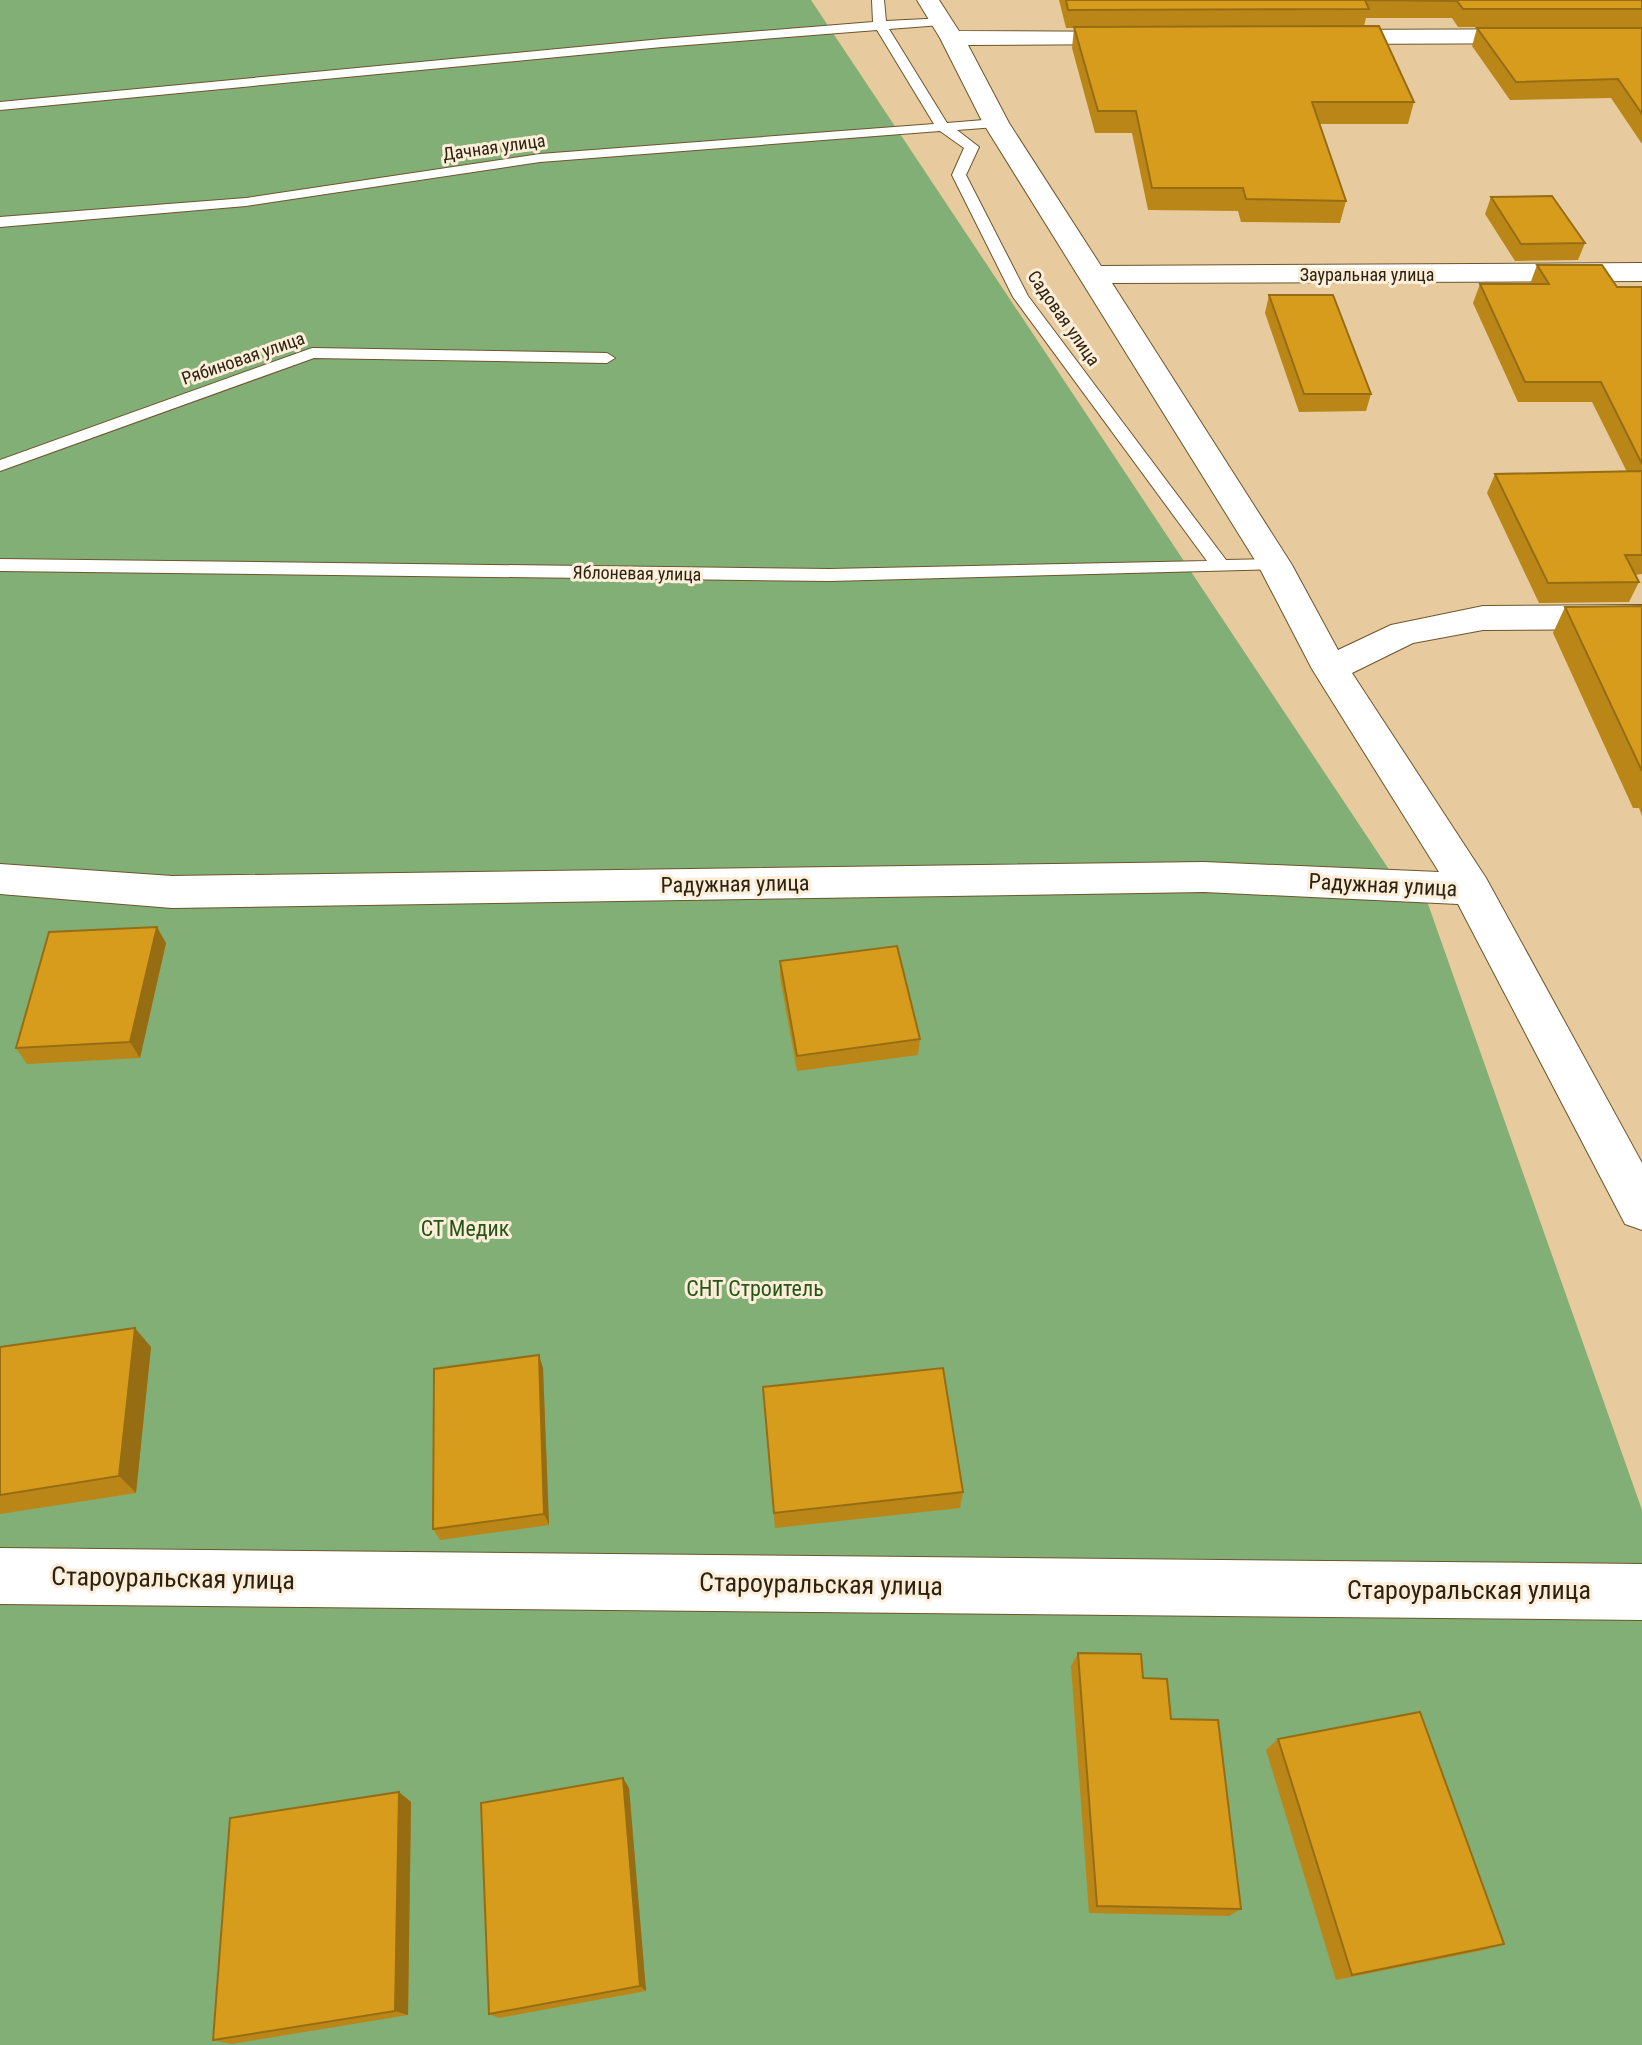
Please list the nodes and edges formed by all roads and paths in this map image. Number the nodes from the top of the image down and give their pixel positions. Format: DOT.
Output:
graph roads {
  1 [pos="878,0"];
  2 [pos="940,20"];
  3 [pos="880,24"];
  4 [pos="1642,36"];
  5 [pos="1156,37"];
  6 [pos="1297,37"];
  7 [pos="0,106"];
  8 [pos="996,123"];
  9 [pos="943,127"];
  10 [pos="0,222"];
  11 [pos="1642,272"];
  12 [pos="1092,275"];
  13 [pos="607,358"];
  14 [pos="0,466"];
  15 [pos="0,565"];
  16 [pos="1275,565"];
  17 [pos="1221,566"];
  18 [pos="1642,617"];
  19 [pos="1330,669"];
  20 [pos="0,879"];
  21 [pos="1471,889"];
  22 [pos="1642,1209"];
  23 [pos="0,1576"];
  24 [pos="1642,1592"];
  1 -- 3 [label="lane, Садовая улица"];
  2 -- 3 [label="lane"];
  2 -- 5 [label="street"];
  2 -- 8 [label="street"];
  3 -- 7 [label="lane"];
  3 -- 9 [label="lane, Садовая улица"];
  4 -- 6 [label="street"];
  8 -- 9 [label="lane, Дачная улица"];
  8 -- 12 [label="street"];
  9 -- 10 [label="lane, Дачная улица"];
  9 -- 17 [label="lane, Садовая улица"];
  11 -- 12 [label="street, Зауральная улица"];
  12 -- 16 [label="street"];
  13 -- 14 [label="lane, Рябиновая улица"];
  15 -- 17 [label="lane, Яблоневая улица"];
  16 -- 17 [label="lane, Яблоневая улица"];
  16 -- 19 [label="street"];
  18 -- 19 [label="street"];
  19 -- 21 [label="street"];
  20 -- 21 [label="street, Радужная улица"];
  21 -- 22 [label="street"];
  23 -- 24 [label="street, Староуральская улица"];
}
